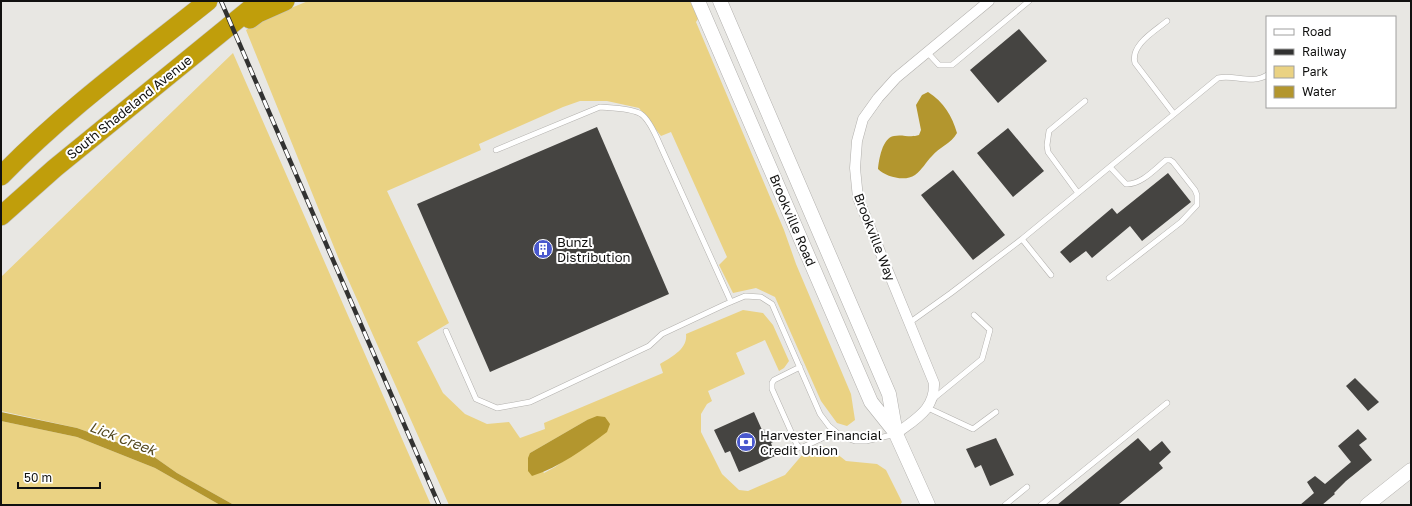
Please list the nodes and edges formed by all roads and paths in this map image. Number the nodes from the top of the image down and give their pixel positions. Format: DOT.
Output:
graph roads {
  1 [pos="197,1"];
  2 [pos="208,1"];
  3 [pos="260,1"];
  4 [pos="285,1"];
  5 [pos="698,1"];
  6 [pos="720,1"];
  7 [pos="989,1"];
  8 [pos="1029,1"];
  9 [pos="1167,21"];
  10 [pos="155,43"];
  11 [pos="927,52"];
  12 [pos="185,62"];
  13 [pos="1266,76"];
  14 [pos="1085,100"];
  15 [pos="1174,114"];
  16 [pos="496,150"];
  17 [pos="1110,167"];
  18 [pos="1,176"];
  19 [pos="1078,193"];
  20 [pos="1,216"];
  21 [pos="1022,239"];
  22 [pos="1051,274"];
  23 [pos="1109,278"];
  24 [pos="731,302"];
  25 [pos="974,314"];
  26 [pos="909,323"];
  27 [pos="446,331"];
  28 [pos="800,367"];
  29 [pos="1167,403"];
  30 [pos="930,404"];
  31 [pos="996,412"];
  32 [pos="835,432"];
  33 [pos="896,434"];
  34 [pos="1411,470"];
  35 [pos="1027,487"];
  36 [pos="928,505"];
  37 [pos="1005,505"];
  38 [pos="1040,505"];
  39 [pos="1367,505"];
  1 -- 10 [label="highway"];
  2 -- 10 [label="highway"];
  3 -- 12 [label="highway, South Shadeland Avenue"];
  4 -- 12 [label="highway"];
  5 -- 33 [label="main road, Brookville Road"];
  6 -- 33 [label="main road, Brookville Road"];
  7 -- 11 [label="street, Brookville Way"];
  8 -- 11 [label="lane"];
  9 -- 15 [label="lane"];
  10 -- 18 [label="highway"];
  11 -- 26 [label="street, Brookville Way"];
  12 -- 20 [label="highway, South Shadeland Avenue"];
  13 -- 15 [label="lane"];
  14 -- 19 [label="lane"];
  15 -- 17 [label="lane"];
  16 -- 24 [label="lane"];
  17 -- 19 [label="lane"];
  17 -- 23 [label="lane"];
  19 -- 21 [label="lane"];
  21 -- 22 [label="lane"];
  21 -- 26 [label="lane"];
  24 -- 27 [label="lane"];
  24 -- 28 [label="lane"];
  25 -- 30 [label="lane"];
  26 -- 30 [label="street, Brookville Way"];
  28 -- 32 [label="lane"];
  28 -- 32 [label="lane"];
  29 -- 38 [label="lane"];
  30 -- 31 [label="lane"];
  30 -- 33 [label="street"];
  32 -- 33 [label="lane"];
  33 -- 36 [label="main road, Brookville Road"];
  34 -- 39 [label="main road"];
  35 -- 37 [label="lane"];
}
